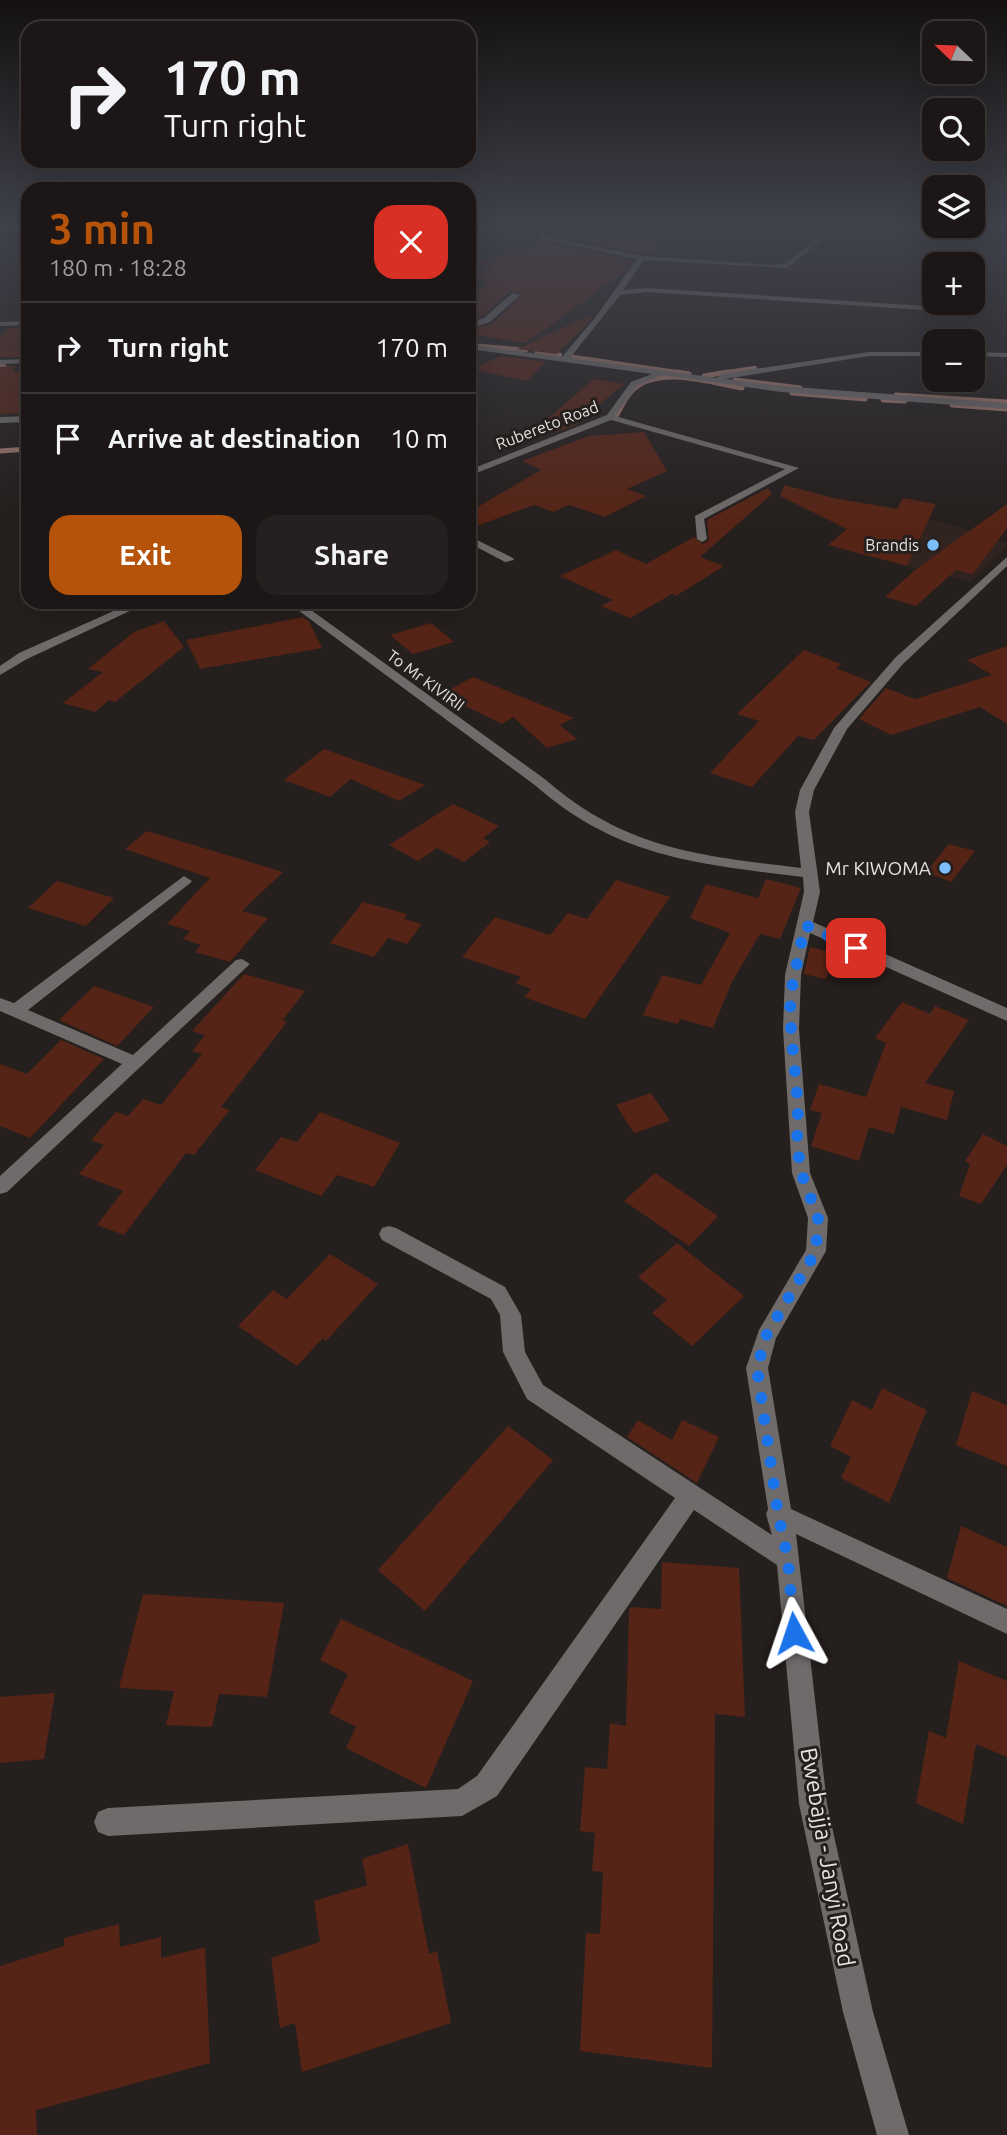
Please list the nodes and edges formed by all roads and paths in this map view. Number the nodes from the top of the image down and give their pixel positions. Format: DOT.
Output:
graph roads {
  1 [pos="594,324"];
  2 [pos="476,348"];
  3 [pos="922,354"];
  4 [pos="985,354"];
  5 [pos="1007,355"];
  6 [pos="565,359"];
  7 [pos="21,361"];
  8 [pos="0,362"];
  9 [pos="621,368"];
  10 [pos="661,373"];
  11 [pos="704,380"];
  12 [pos="634,384"];
  13 [pos="1007,406"];
  14 [pos="610,417"];
  15 [pos="21,419"];
  16 [pos="0,420"];
  17 [pos="476,470"];
  18 [pos="702,539"];
  19 [pos="476,543"];
  20 [pos="509,560"];
  21 [pos="1007,560"];
  22 [pos="127,609"];
  23 [pos="303,609"];
  24 [pos="0,671"];
  25 [pos="809,873"];
  26 [pos="184,881"];
  27 [pos="805,925"];
  28 [pos="242,964"];
  29 [pos="8,1007"];
  30 [pos="1007,1015"];
  31 [pos="133,1062"];
  32 [pos="0,1187"];
  33 [pos="389,1234"];
  34 [pos="691,1495"];
  35 [pos="778,1514"];
  36 [pos="788,1559"];
  37 [pos="1007,1622"];
  38 [pos="107,1822"];
  39 [pos="893,2135"];
  1 -- 6 [label="street"];
  2 -- 6 [label="street"];
  3 -- 11 [label="street"];
  4 -- 5 [label="street"];
  6 -- 9 [label="street"];
  7 -- 8 [label="street"];
  9 -- 10 [label="street"];
  9 -- 12 [label="street"];
  10 -- 11 [label="street"];
  10 -- 12 [label="street"];
  11 -- 13 [label="street"];
  12 -- 14 [label="street, Rubereto Road"];
  14 -- 17 [label="street, Rubereto Road"];
  14 -- 18 [label="street"];
  15 -- 16 [label="street"];
  19 -- 20 [label="street"];
  21 -- 25 [label="street, Bwebajja - Janyi Road"];
  22 -- 24 [label="street"];
  23 -- 25 [label="street, To Mr KIVIRII"];
  25 -- 27 [label="street, Bwebajja - Janyi Road"];
  26 -- 29 [label="street"];
  27 -- 30 [label="street"];
  27 -- 35 [label="street, Bwebajja - Janyi Road"];
  28 -- 31 [label="street"];
  29 -- 31 [label="street"];
  31 -- 32 [label="street"];
  33 -- 34 [label="street"];
  34 -- 36 [label="street"];
  34 -- 38 [label="street"];
  35 -- 36 [label="street, Bwebajja - Janyi Road"];
  35 -- 37 [label="street"];
  36 -- 39 [label="street, Bwebajja - Janyi Road"];
}
